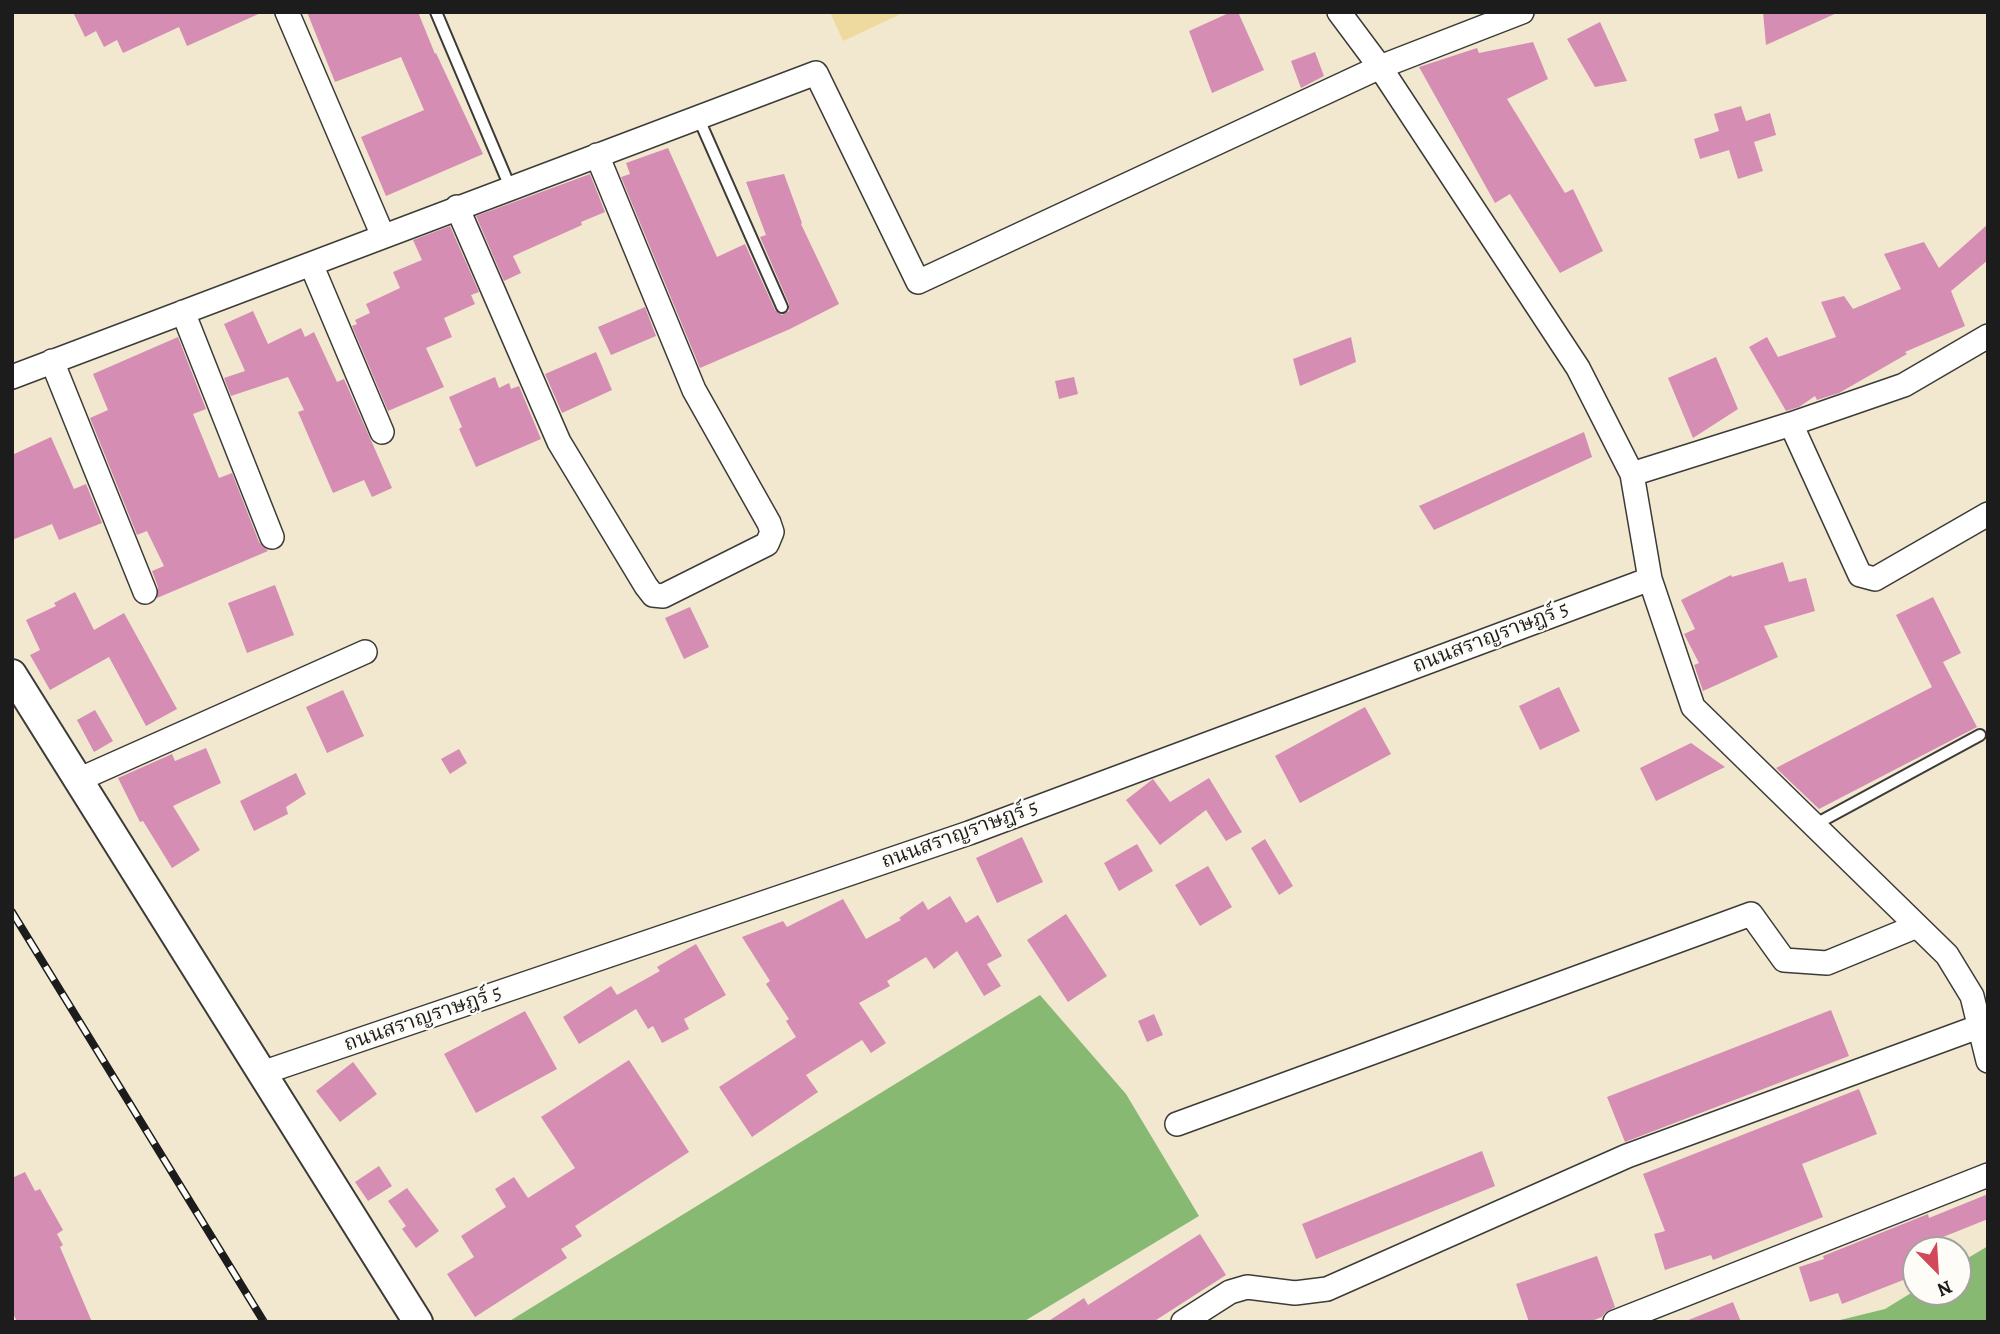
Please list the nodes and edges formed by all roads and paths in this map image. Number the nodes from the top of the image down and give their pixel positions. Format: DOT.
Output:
graph roads {
  1 [pos="287,12"];
  2 [pos="436,12"];
  3 [pos="1339,12"];
  4 [pos="1517,13"];
  5 [pos="1380,67"];
  6 [pos="698,117"];
  7 [pos="597,155"];
  8 [pos="510,187"];
  9 [pos="457,207"];
  10 [pos="383,236"];
  11 [pos="311,264"];
  12 [pos="782,307"];
  13 [pos="183,312"];
  14 [pos="1988,336"];
  15 [pos="52,361"];
  16 [pos="12,377"];
  17 [pos="1791,424"];
  18 [pos="382,432"];
  19 [pos="1632,474"];
  20 [pos="1988,514"];
  21 [pos="272,537"];
  22 [pos="1650,579"];
  23 [pos="145,592"];
  24 [pos="365,652"];
  25 [pos="12,674"];
  26 [pos="1980,735"];
  27 [pos="78,780"];
  28 [pos="1814,825"];
  29 [pos="1917,926"];
  30 [pos="1980,993"];
  31 [pos="1978,1027"];
  32 [pos="1988,1061"];
  33 [pos="262,1073"];
  34 [pos="1177,1124"];
  35 [pos="1988,1175"];
  36 [pos="418,1322"];
  37 [pos="1184,1322"];
  38 [pos="1615,1322"];
  1 -- 10 [label="street"];
  2 -- 8 [label="lane"];
  3 -- 5 [label="street"];
  4 -- 5 [label="street"];
  5 -- 6 [label="street"];
  5 -- 19 [label="street"];
  6 -- 7 [label="street"];
  6 -- 12 [label="lane"];
  7 -- 8 [label="street"];
  7 -- 9 [label="street"];
  8 -- 9 [label="street"];
  9 -- 10 [label="street"];
  10 -- 11 [label="street"];
  11 -- 13 [label="street"];
  11 -- 18 [label="street"];
  13 -- 15 [label="street"];
  13 -- 21 [label="street"];
  14 -- 17 [label="street"];
  15 -- 16 [label="street"];
  15 -- 23 [label="street"];
  17 -- 19 [label="street"];
  17 -- 20 [label="street"];
  19 -- 22 [label="street"];
  22 -- 28 [label="street"];
  22 -- 33 [label="street, ถนนสราญราษฎร์ 5"];
  24 -- 27 [label="street"];
  25 -- 27 [label="street"];
  26 -- 28 [label="lane"];
  27 -- 33 [label="street"];
  28 -- 29 [label="street"];
  29 -- 30 [label="street"];
  29 -- 34 [label="street"];
  30 -- 31 [label="street"];
  31 -- 32 [label="street"];
  31 -- 37 [label="street"];
  33 -- 36 [label="street"];
  35 -- 38 [label="street"];
}
